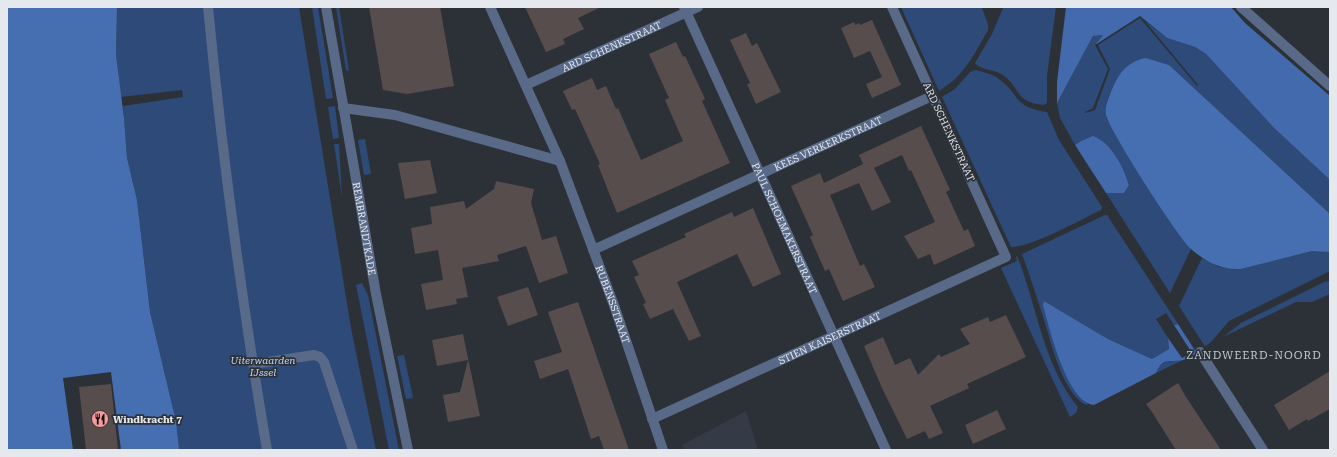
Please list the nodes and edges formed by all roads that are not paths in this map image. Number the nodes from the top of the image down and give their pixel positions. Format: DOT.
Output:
graph roads {
  1 [pos="208,7"];
  2 [pos="326,7"];
  3 [pos="490,7"];
  4 [pos="698,7"];
  5 [pos="892,7"];
  6 [pos="1241,7"];
  7 [pos="685,10"];
  8 [pos="526,85"];
  9 [pos="1330,86"];
  10 [pos="932,96"];
  11 [pos="343,108"];
  12 [pos="560,161"];
  13 [pos="760,174"];
  14 [pos="593,250"];
  15 [pos="1006,257"];
  16 [pos="834,336"];
  17 [pos="1200,352"];
  18 [pos="254,364"];
  19 [pos="652,419"];
  20 [pos="267,450"];
  21 [pos="352,450"];
  22 [pos="408,450"];
  23 [pos="663,450"];
  24 [pos="886,450"];
  25 [pos="1263,450"];
  1 -- 18 [label="street"];
  2 -- 11 [label="street, REMBRANDTKADE"];
  3 -- 8 [label="street, RUBENSSTRAAT"];
  4 -- 7 [label="street, ARD SCHENKSTRAAT"];
  5 -- 10 [label="street, ARD SCHENKSTRAAT"];
  6 -- 9 [label="street"];
  7 -- 8 [label="street, ARD SCHENKSTRAAT"];
  7 -- 13 [label="street, PAUL SCHOEMAKERSTRAAT"];
  8 -- 12 [label="street, RUBENSSTRAAT"];
  10 -- 13 [label="street, KEES VERKERKSTRAAT"];
  10 -- 15 [label="street, ARD SCHENKSTRAAT"];
  11 -- 12 [label="street"];
  11 -- 22 [label="street, REMBRANDTKADE"];
  12 -- 14 [label="street, RUBENSSTRAAT"];
  13 -- 14 [label="street, KEES VERKERKSTRAAT"];
  13 -- 16 [label="street, PAUL SCHOEMAKERSTRAAT"];
  14 -- 19 [label="street, RUBENSSTRAAT"];
  15 -- 16 [label="street, STIEN KAISERSTRAAT"];
  16 -- 19 [label="street, STIEN KAISERSTRAAT"];
  16 -- 24 [label="street, PAUL SCHOEMAKERSTRAAT"];
  17 -- 25 [label="street"];
  18 -- 20 [label="street"];
  18 -- 21 [label="street"];
  19 -- 23 [label="street, RUBENSSTRAAT"];
}
